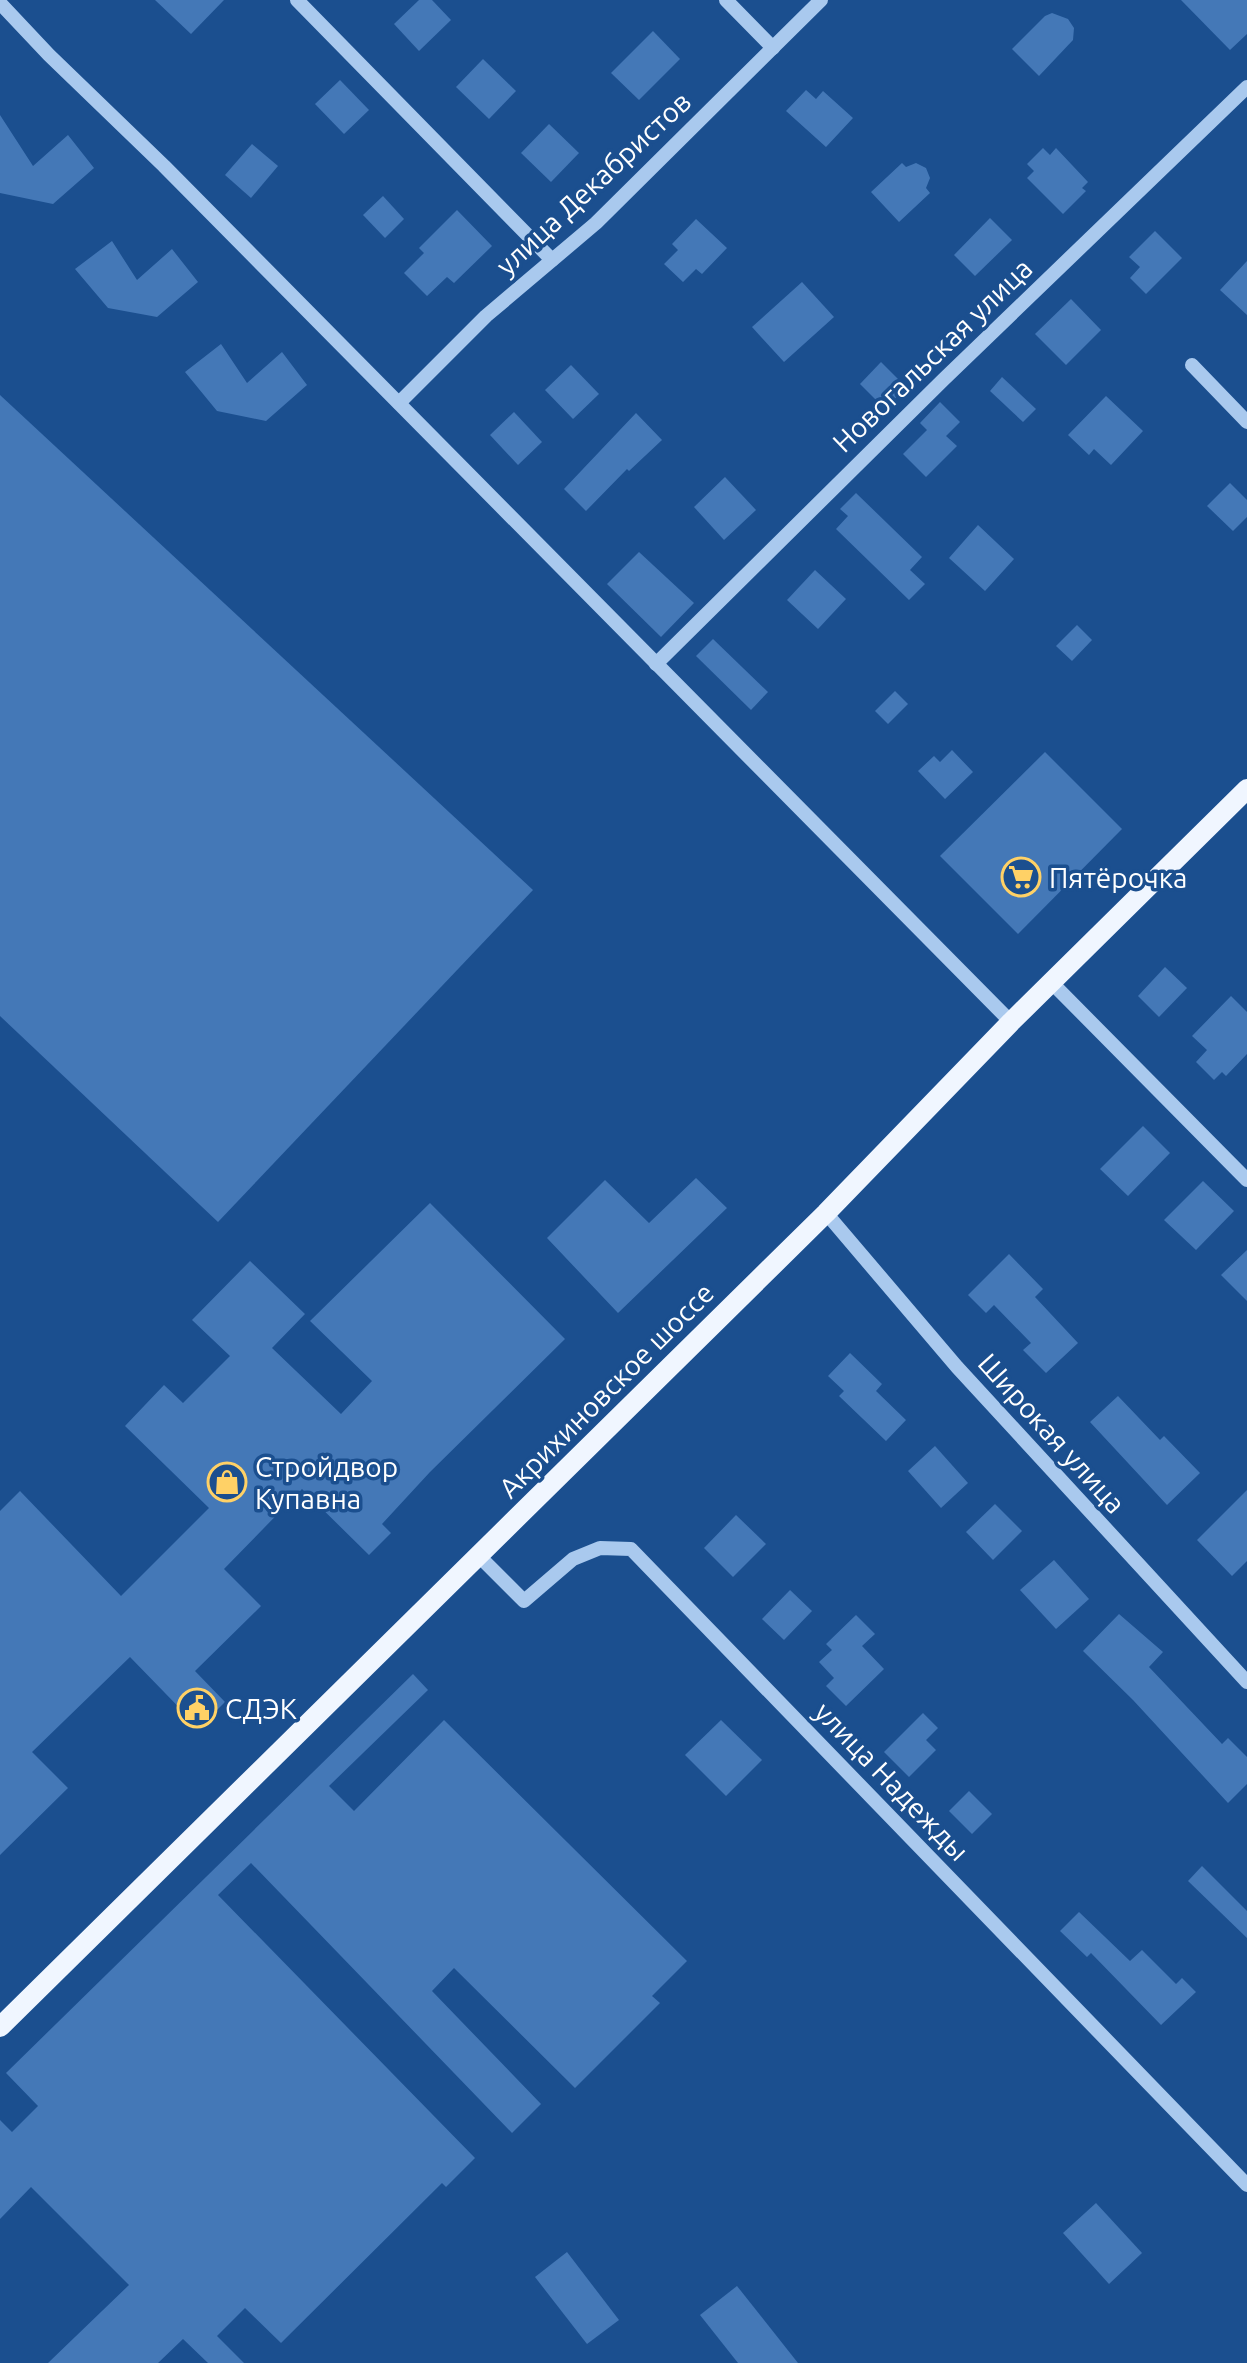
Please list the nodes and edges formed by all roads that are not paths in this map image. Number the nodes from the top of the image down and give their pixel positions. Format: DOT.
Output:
graph roads {
  1 [pos="726,0"];
  2 [pos="821,0"];
  3 [pos="300,1"];
  4 [pos="0,3"];
  5 [pos="773,48"];
  6 [pos="1247,87"];
  7 [pos="552,260"];
  8 [pos="1192,365"];
  9 [pos="399,403"];
  10 [pos="1247,422"];
  11 [pos="656,664"];
  12 [pos="1247,789"];
  13 [pos="1052,983"];
  14 [pos="1011,1022"];
  15 [pos="1247,1180"];
  16 [pos="826,1213"];
  17 [pos="479,1556"];
  18 [pos="1247,1682"];
  19 [pos="0,2027"];
  20 [pos="1247,2185"];
  1 -- 5 [label="street"];
  2 -- 5 [label="street, улица Декабристов"];
  3 -- 7 [label="street"];
  4 -- 9 [label="street"];
  5 -- 7 [label="street, улица Декабристов"];
  6 -- 11 [label="street, Новогальская улица"];
  7 -- 9 [label="street, улица Декабристов"];
  8 -- 10 [label="street"];
  9 -- 11 [label="street"];
  11 -- 14 [label="street"];
  12 -- 13 [label="main road, Акрихиновское шоссе"];
  13 -- 14 [label="main road, Акрихиновское шоссе"];
  13 -- 15 [label="street"];
  14 -- 16 [label="main road, Акрихиновское шоссе"];
  16 -- 17 [label="main road, Акрихиновское шоссе"];
  16 -- 18 [label="street, Широкая улица"];
  17 -- 19 [label="main road, Акрихиновское шоссе"];
  17 -- 20 [label="street, улица Надежды"];
}
